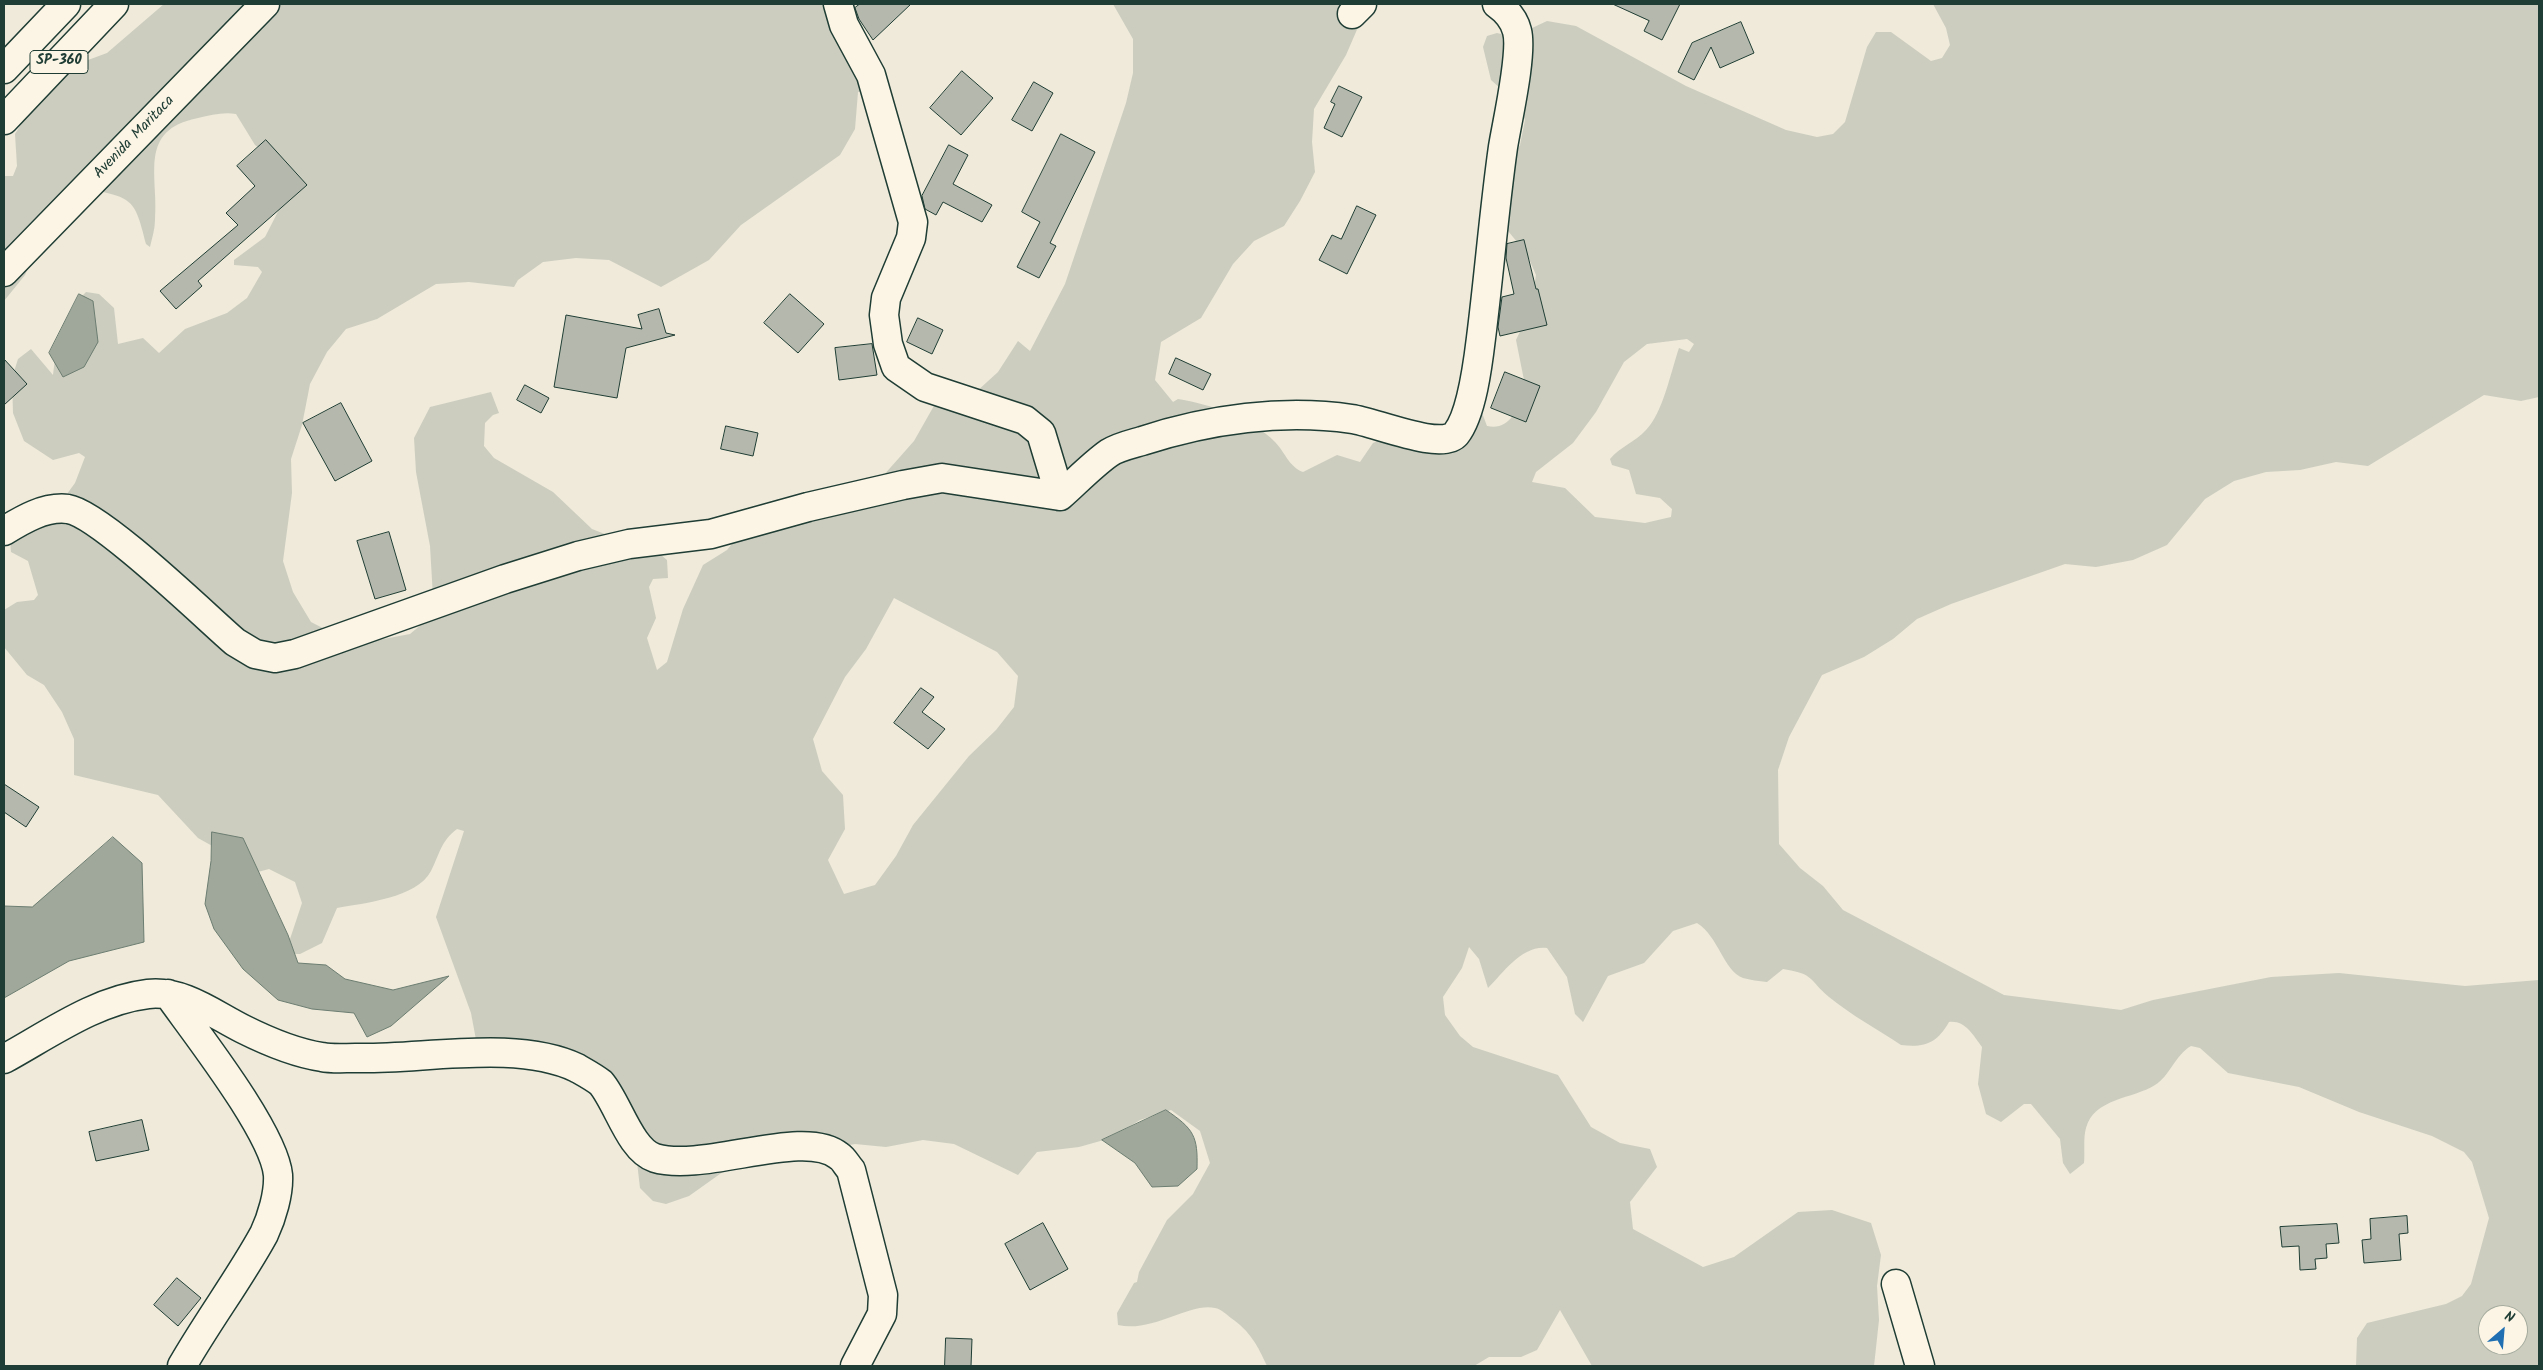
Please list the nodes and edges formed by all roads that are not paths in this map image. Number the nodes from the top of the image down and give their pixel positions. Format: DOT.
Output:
graph roads {
  1 [pos="60,4"];
  2 [pos="66,4"];
  3 [pos="114,4"];
  4 [pos="265,4"];
  5 [pos="838,4"];
  6 [pos="1497,4"];
  7 [pos="4,49"];
  8 [pos="4,69"];
  9 [pos="4,120"];
  10 [pos="4,272"];
  11 [pos="1060,496"];
  12 [pos="4,531"];
  13 [pos="168,994"];
  14 [pos="4,1059"];
  15 [pos="1896,1284"];
  16 [pos="182,1366"];
  17 [pos="855,1366"];
  18 [pos="1920,1366"];
  1 -- 7 [label="main road"];
  2 -- 8 [label="main road, SP-360"];
  3 -- 9 [label="main road, SP-360"];
  4 -- 10 [label="main road, Avenida Maritaca"];
  5 -- 11 [label="main road"];
  6 -- 11 [label="main road"];
  11 -- 12 [label="main road"];
  13 -- 14 [label="main road"];
  13 -- 16 [label="main road"];
  13 -- 17 [label="main road"];
  15 -- 18 [label="main road"];
}
